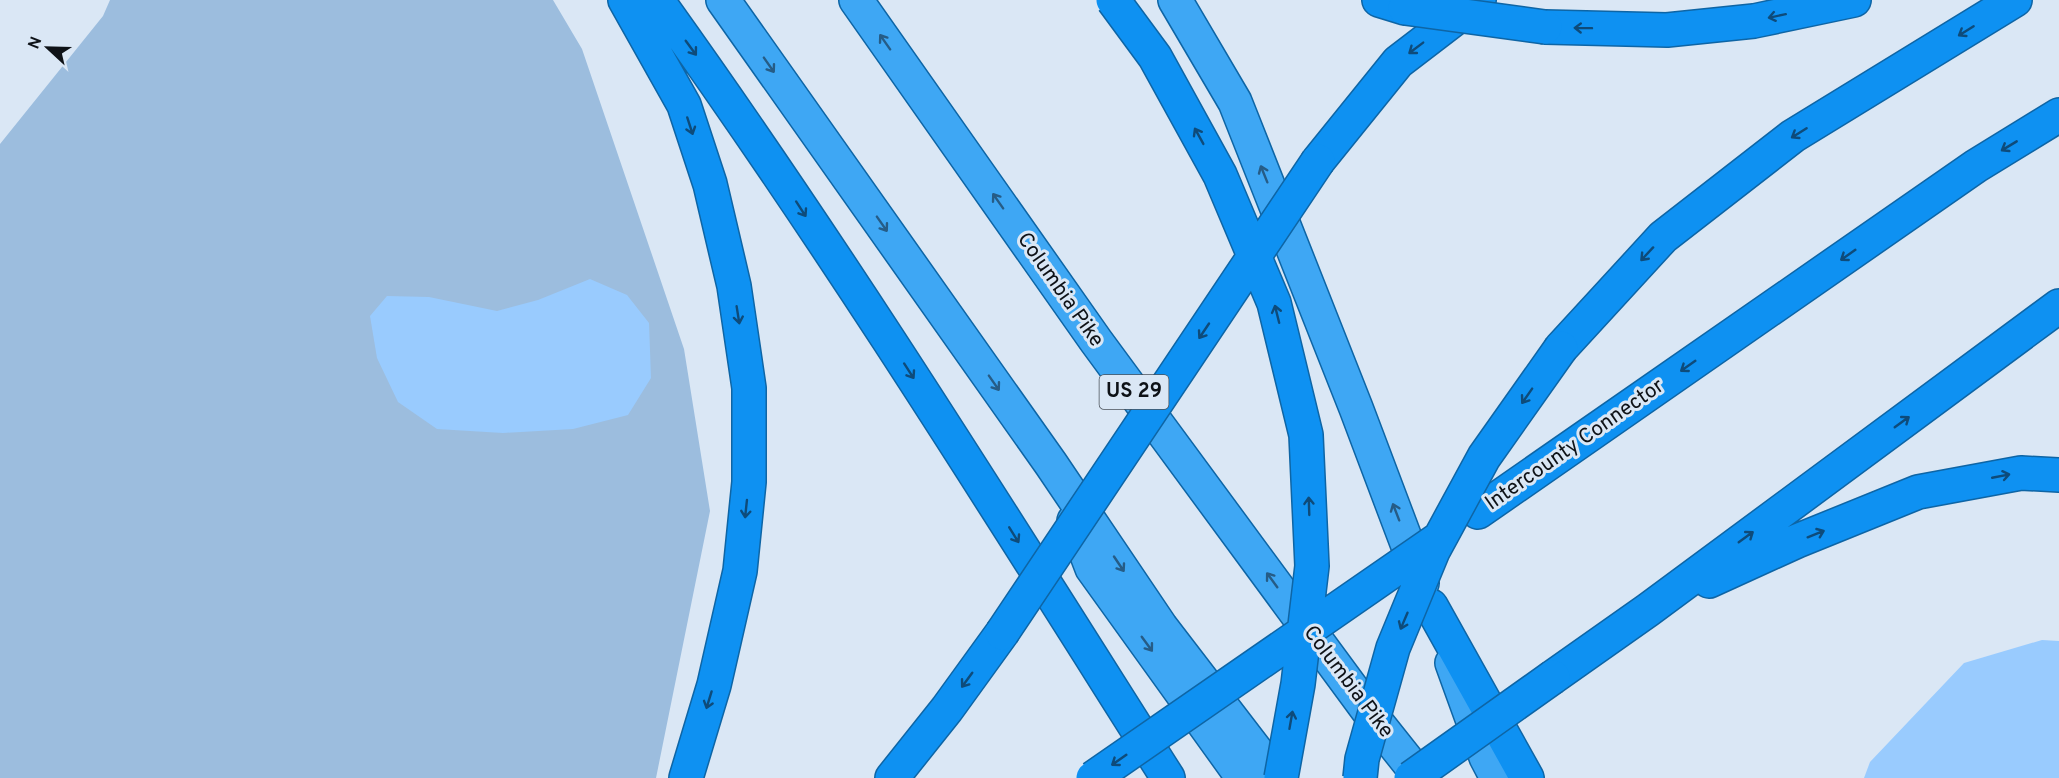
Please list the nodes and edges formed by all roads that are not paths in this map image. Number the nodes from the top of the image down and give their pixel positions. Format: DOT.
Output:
graph roads {
  1 [pos="625,0"];
  2 [pos="657,0"];
  3 [pos="723,0"];
  4 [pos="856,0"];
  5 [pos="1113,0"];
  6 [pos="1175,0"];
  7 [pos="1479,0"];
  8 [pos="1854,0"];
  9 [pos="2015,0"];
  10 [pos="1392,4"];
  11 [pos="2059,115"];
  12 [pos="2059,306"];
  13 [pos="1051,464"];
  14 [pos="2059,475"];
  15 [pos="1431,606"];
  16 [pos="1648,610"];
  17 [pos="686,778"];
  18 [pos="891,778"];
  19 [pos="1093,778"];
  20 [pos="1168,778"];
  21 [pos="1243,778"];
  22 [pos="1279,778"];
  23 [pos="1360,778"];
  24 [pos="1411,778"];
  25 [pos="1421,778"];
  26 [pos="1497,778"];
  27 [pos="1527,778"];
  1 -- 17 [label="highway, one-way"];
  2 -- 20 [label="highway, one-way"];
  3 -- 13 [label="highway, one-way"];
  25 -- 4 [label="highway, Columbia Pike / US 29, one-way"];
  22 -- 5 [label="highway, one-way, bridge"];
  15 -- 6 [label="highway, one-way"];
  7 -- 18 [label="highway, one-way, bridge"];
  8 -- 10 [label="highway, one-way, bridge"];
  9 -- 23 [label="highway, one-way, bridge"];
  11 -- 19 [label="highway, Intercounty Connector, one-way, bridge"];
  16 -- 12 [label="highway, one-way"];
  13 -- 21 [label="highway, one-way"];
  13 -- 22 [label="highway, one-way"];
  16 -- 14 [label="highway, one-way"];
  15 -- 26 [label="highway"];
  15 -- 27 [label="highway"];
  16 -- 24 [label="highway, bridge"];
}
